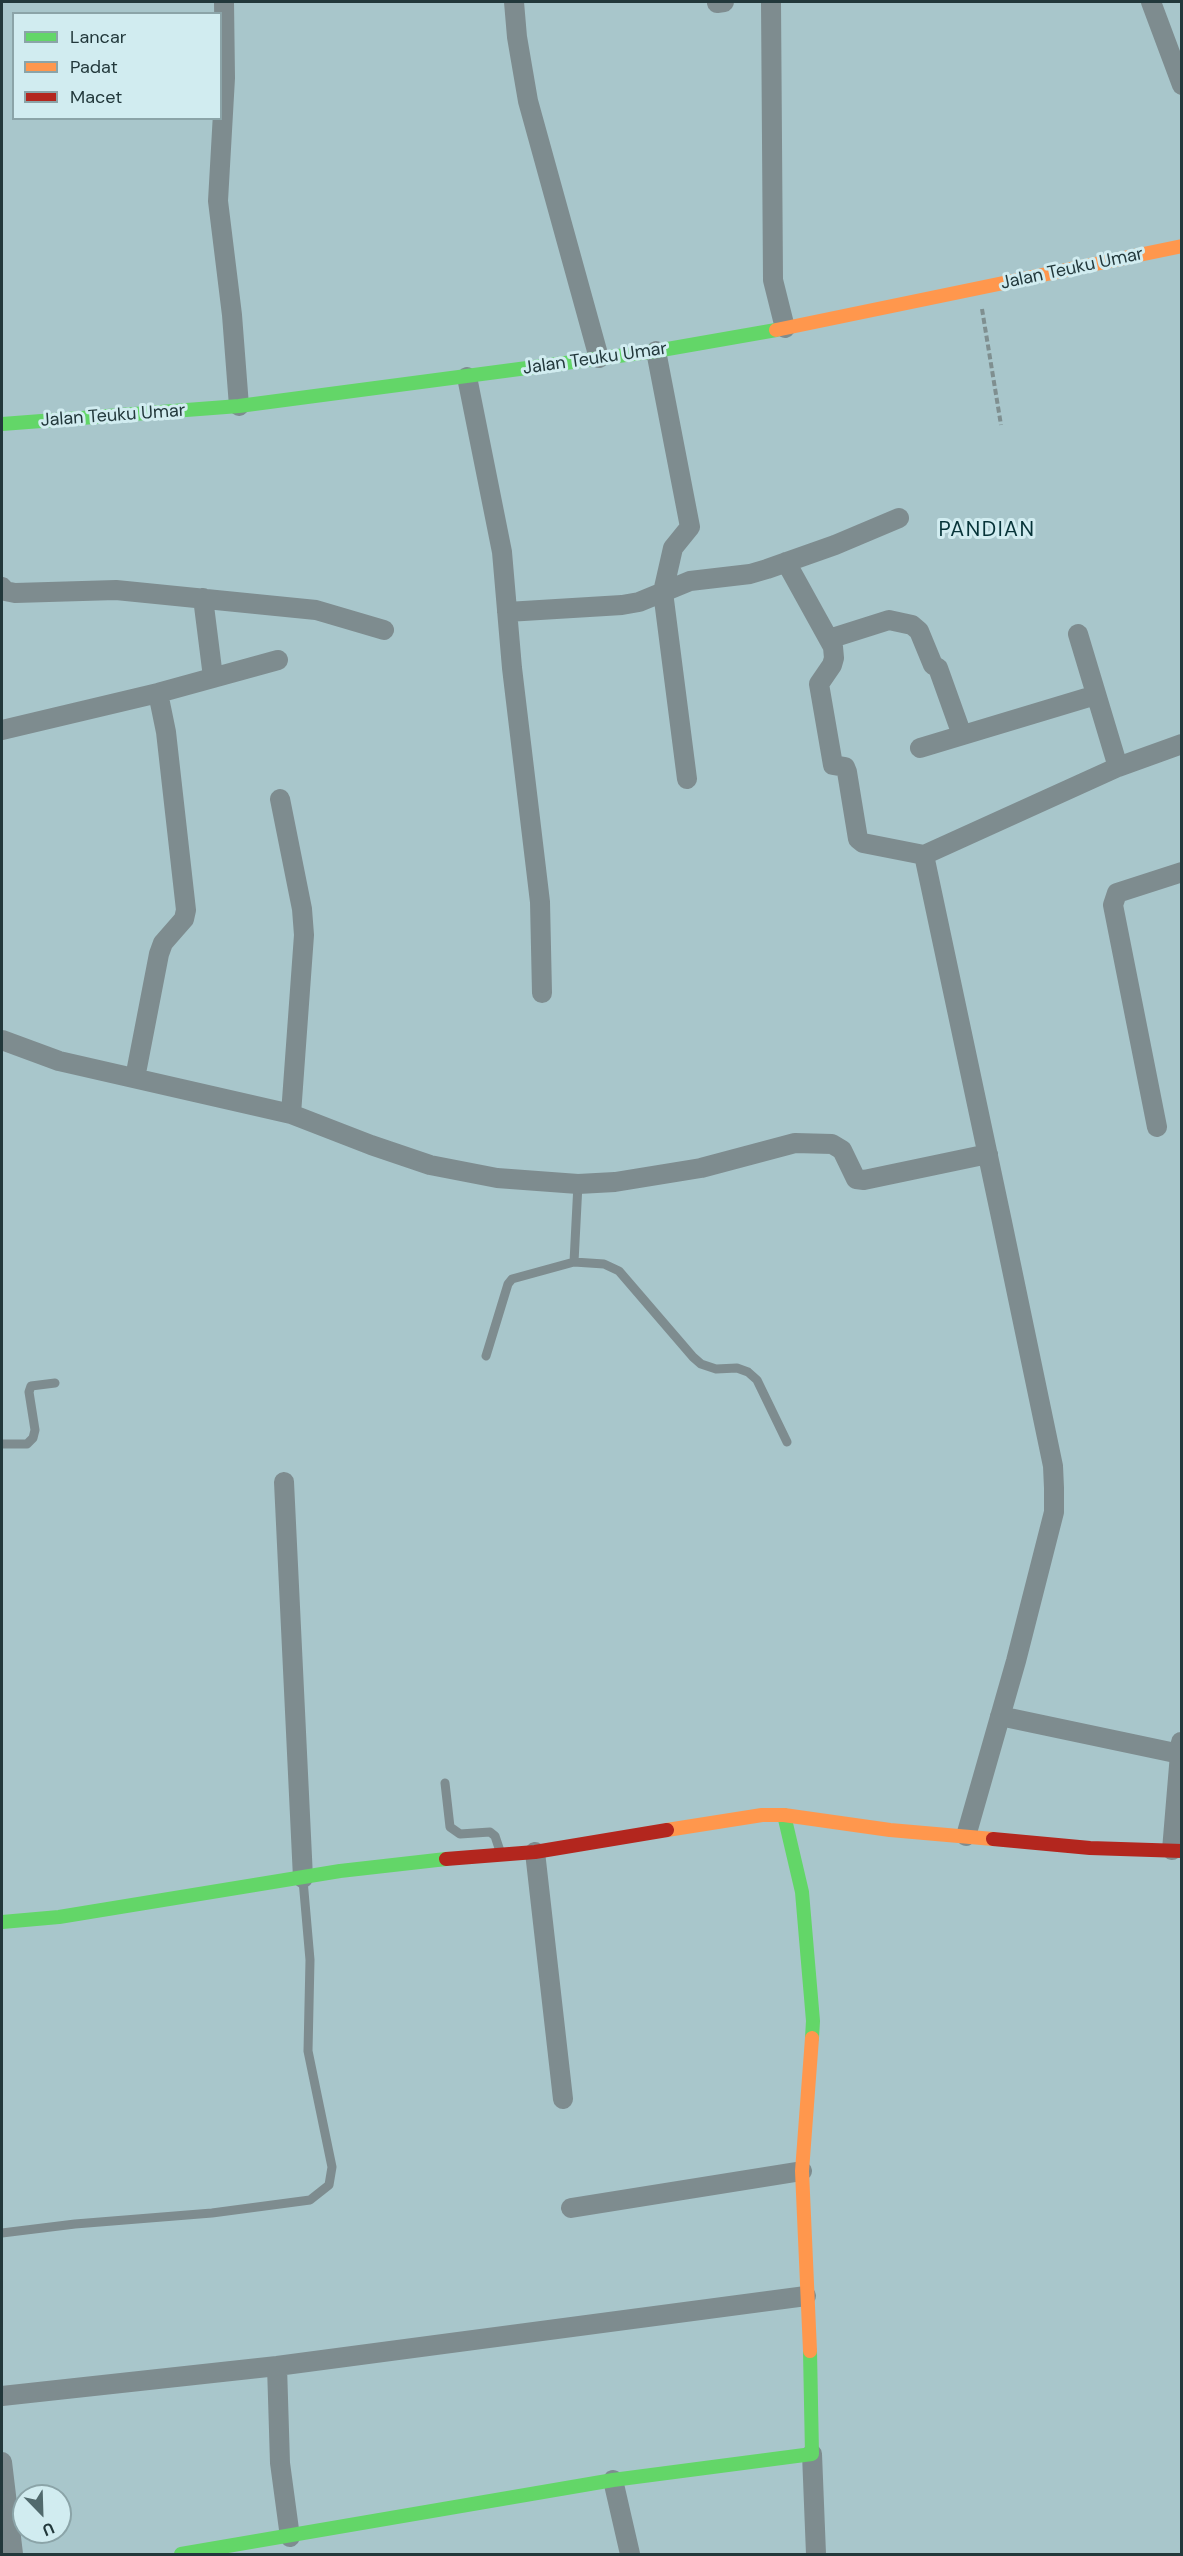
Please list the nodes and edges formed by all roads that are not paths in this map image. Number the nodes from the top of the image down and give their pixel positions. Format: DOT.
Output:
graph roads {
  1 [pos="224,2"];
  2 [pos="514,2"];
  3 [pos="771,2"];
  4 [pos="1151,2"];
  5 [pos="1182,85"];
  6 [pos="1182,246"];
  7 [pos="784,328"];
  8 [pos="656,351"];
  9 [pos="598,358"];
  10 [pos="467,377"];
  11 [pos="239,406"];
  12 [pos="2,424"];
  13 [pos="899,518"];
  14 [pos="786,562"];
  15 [pos="2,587"];
  16 [pos="663,592"];
  17 [pos="203,598"];
  18 [pos="507,612"];
  19 [pos="384,630"];
  20 [pos="1078,634"];
  21 [pos="829,639"];
  22 [pos="278,660"];
  23 [pos="213,677"];
  24 [pos="158,693"];
  25 [pos="1096,695"];
  26 [pos="2,730"];
  27 [pos="962,735"];
  28 [pos="1182,744"];
  29 [pos="920,748"];
  30 [pos="1118,767"];
  31 [pos="687,779"];
  32 [pos="280,799"];
  33 [pos="924,855"];
  34 [pos="1182,872"];
  35 [pos="542,993"];
  36 [pos="2,1040"];
  37 [pos="135,1078"];
  38 [pos="291,1114"];
  39 [pos="1157,1127"];
  40 [pos="988,1154"];
  41 [pos="578,1184"];
  42 [pos="574,1262"];
  43 [pos="486,1356"];
  44 [pos="55,1383"];
  45 [pos="787,1442"];
  46 [pos="2,1444"];
  47 [pos="284,1482"];
  48 [pos="1000,1716"];
  49 [pos="1181,1748"];
  50 [pos="445,1783"];
  51 [pos="784,1815"];
  52 [pos="966,1836"];
  53 [pos="1177,1851"];
  54 [pos="535,1852"];
  55 [pos="501,1854"];
  56 [pos="303,1878"];
  57 [pos="2,1922"];
  58 [pos="563,2099"];
  59 [pos="802,2171"];
  60 [pos="571,2208"];
  61 [pos="2,2233"];
  62 [pos="806,2296"];
  63 [pos="277,2366"];
  64 [pos="2,2396"];
  65 [pos="812,2454"];
  66 [pos="2,2462"];
  67 [pos="613,2480"];
  68 [pos="290,2537"];
  69 [pos="13,2554"];
  70 [pos="181,2554"];
  71 [pos="630,2554"];
  72 [pos="816,2554"];
  1 -- 11 [label="street"];
  2 -- 9 [label="street"];
  3 -- 7 [label="street"];
  4 -- 5 [label="street"];
  6 -- 7 [label="street, Jalan Teuku Umar"];
  7 -- 8 [label="street, Jalan Teuku Umar"];
  8 -- 9 [label="street, Jalan Teuku Umar"];
  8 -- 16 [label="street"];
  9 -- 10 [label="street, Jalan Teuku Umar"];
  10 -- 11 [label="street, Jalan Teuku Umar"];
  10 -- 18 [label="street"];
  11 -- 12 [label="street, Jalan Teuku Umar"];
  13 -- 14 [label="street"];
  14 -- 16 [label="street"];
  14 -- 21 [label="street"];
  15 -- 17 [label="street"];
  16 -- 18 [label="street"];
  16 -- 31 [label="street"];
  17 -- 19 [label="street"];
  17 -- 23 [label="street"];
  18 -- 35 [label="street"];
  20 -- 25 [label="street"];
  21 -- 27 [label="street"];
  21 -- 33 [label="street"];
  22 -- 23 [label="street"];
  23 -- 24 [label="street"];
  24 -- 26 [label="street"];
  24 -- 37 [label="street"];
  25 -- 27 [label="street"];
  25 -- 30 [label="street"];
  27 -- 29 [label="street"];
  28 -- 30 [label="street"];
  30 -- 33 [label="street"];
  32 -- 38 [label="street"];
  33 -- 40 [label="street"];
  34 -- 39 [label="street"];
  36 -- 37 [label="street"];
  37 -- 38 [label="street"];
  38 -- 41 [label="street"];
  40 -- 41 [label="street"];
  40 -- 48 [label="street"];
  41 -- 42 [label="lane"];
  42 -- 43 [label="lane"];
  42 -- 45 [label="lane"];
  44 -- 46 [label="lane"];
  47 -- 56 [label="street"];
  48 -- 49 [label="street"];
  48 -- 52 [label="street"];
  49 -- 53 [label="street"];
  50 -- 55 [label="lane"];
  51 -- 52 [label="street"];
  51 -- 54 [label="street"];
  51 -- 59 [label="street"];
  52 -- 53 [label="street"];
  54 -- 55 [label="street"];
  54 -- 58 [label="street"];
  55 -- 56 [label="street"];
  56 -- 57 [label="street"];
  56 -- 61 [label="lane"];
  59 -- 60 [label="street"];
  59 -- 62 [label="street"];
  62 -- 63 [label="street"];
  62 -- 65 [label="street"];
  63 -- 64 [label="street"];
  63 -- 68 [label="street"];
  65 -- 67 [label="street"];
  65 -- 72 [label="street"];
  66 -- 69 [label="street"];
  67 -- 68 [label="street"];
  67 -- 71 [label="street"];
  68 -- 70 [label="street"];
}
